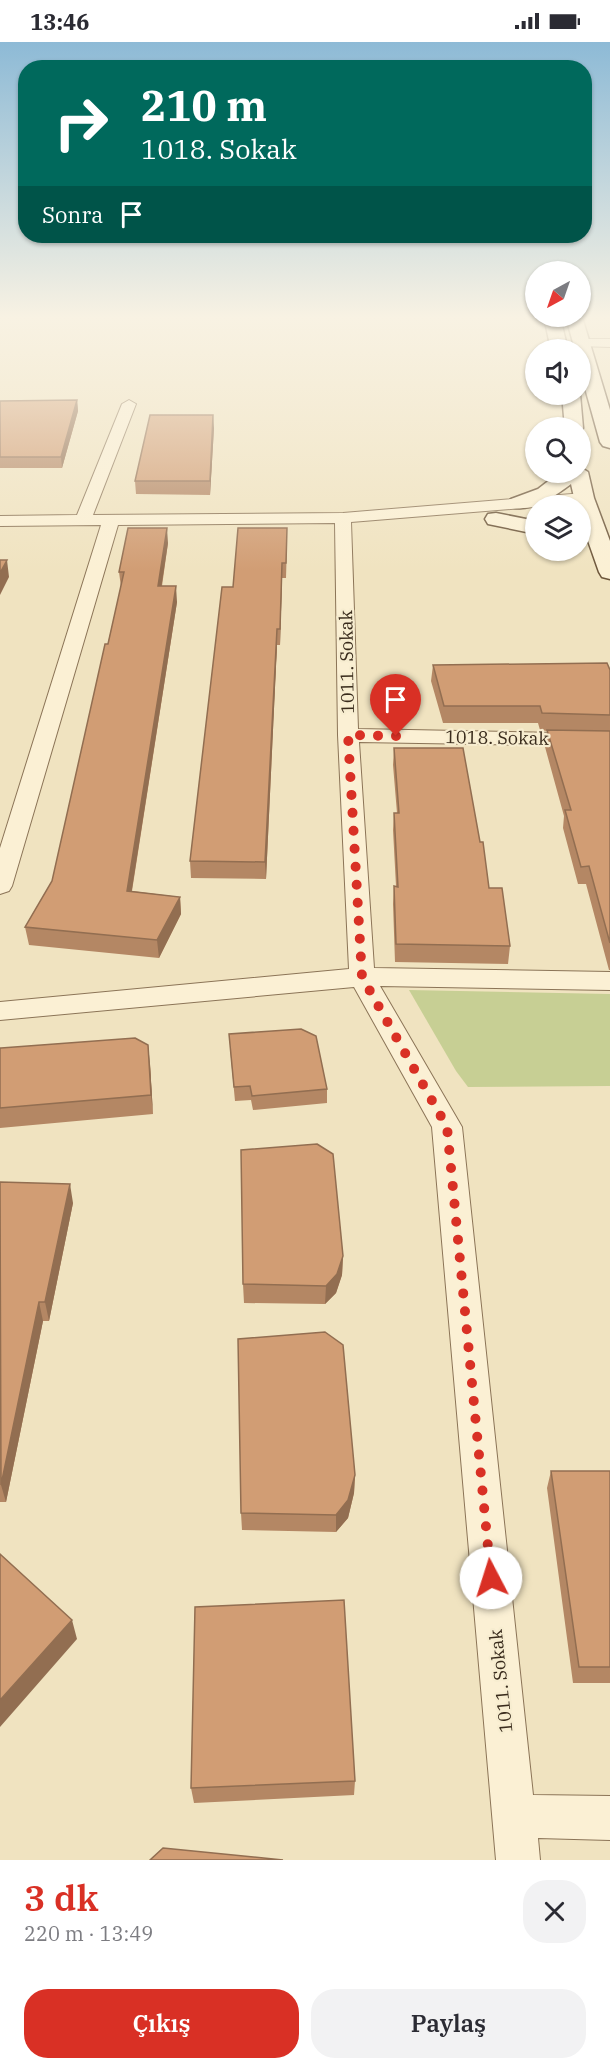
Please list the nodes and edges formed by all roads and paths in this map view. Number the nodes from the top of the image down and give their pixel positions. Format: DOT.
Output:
graph roads {
  1 [pos="599,402"];
  2 [pos="129,404"];
  3 [pos="610,442"];
  4 [pos="559,483"];
  5 [pos="581,483"];
  6 [pos="518,502"];
  7 [pos="593,509"];
  8 [pos="353,518"];
  9 [pos="525,518"];
  10 [pos="496,519"];
  11 [pos="0,520"];
  12 [pos="83,521"];
  13 [pos="111,521"];
  14 [pos="525,526"];
  15 [pos="591,552"];
  16 [pos="606,563"];
  17 [pos="348,735"];
  18 [pos="610,740"];
  19 [pos="0,886"];
  20 [pos="362,977"];
  21 [pos="610,981"];
  22 [pos="0,1011"];
  23 [pos="514,1816"];
  24 [pos="610,1818"];
  25 [pos="518,1860"];
  1 -- 3 [label="main road"];
  2 -- 12 [label="street"];
  4 -- 6 [label="main road"];
  5 -- 7 [label="main road"];
  6 -- 7 [label="street"];
  6 -- 8 [label="street"];
  7 -- 16 [label="main road"];
  8 -- 10 [label="street"];
  8 -- 13 [label="street"];
  8 -- 17 [label="street, 1011. Sokak"];
  9 -- 10 [label="street"];
  10 -- 14 [label="main road"];
  11 -- 12 [label="street"];
  12 -- 13 [label="street"];
  13 -- 19 [label="street"];
  15 -- 16 [label="main road"];
  17 -- 18 [label="street, 1018. Sokak"];
  17 -- 20 [label="street, 1011. Sokak"];
  20 -- 21 [label="street"];
  20 -- 22 [label="street"];
  20 -- 23 [label="street, 1011. Sokak"];
  23 -- 24 [label="street"];
  23 -- 25 [label="street, 1011. Sokak"];
}
